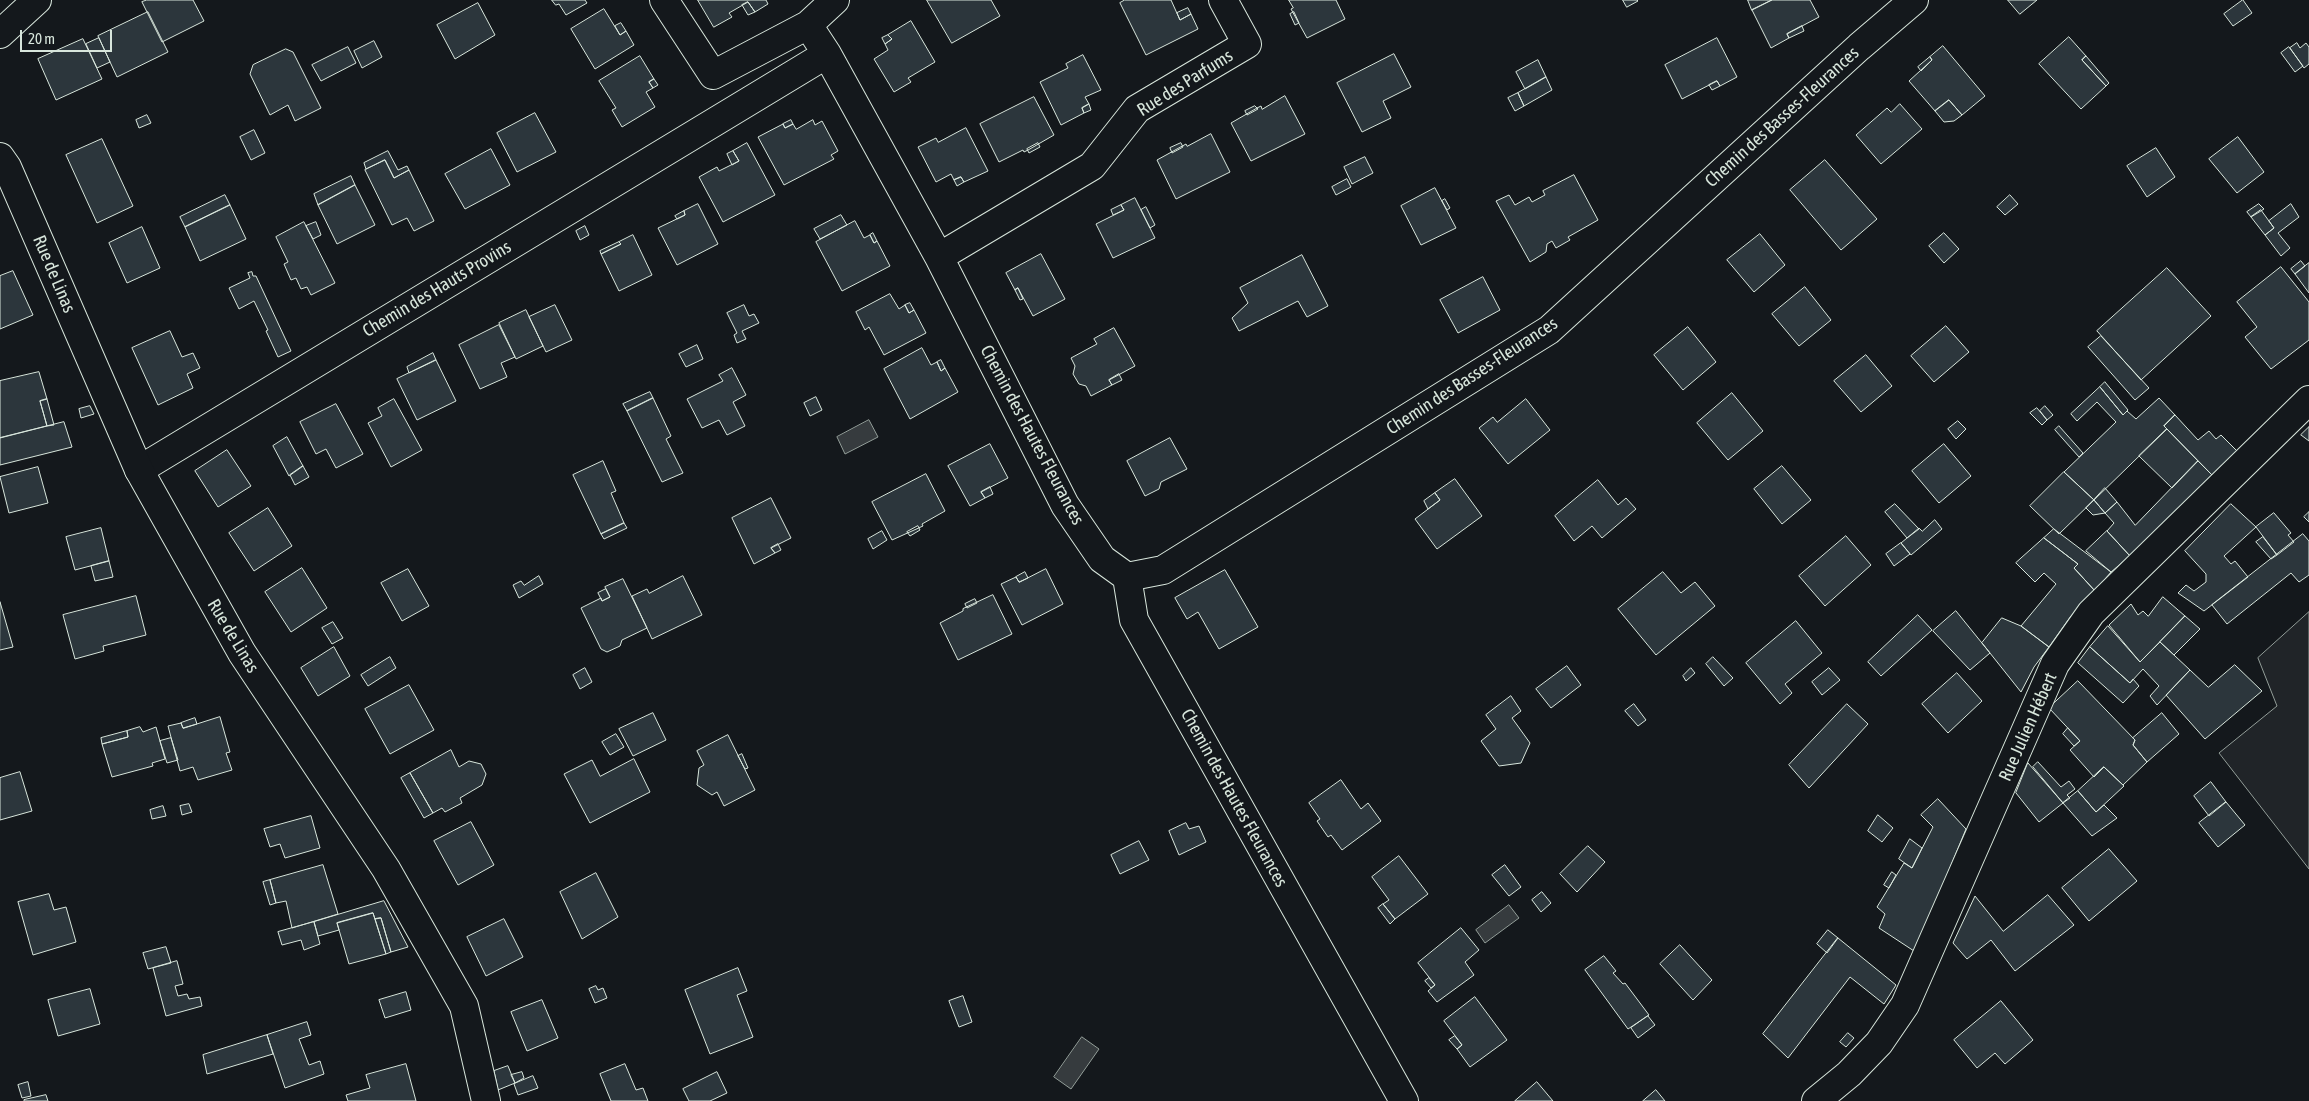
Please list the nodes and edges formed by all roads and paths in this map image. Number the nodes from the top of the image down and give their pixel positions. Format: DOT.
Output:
graph roads {
  1 [pos="37,0"];
  2 [pos="664,0"];
  3 [pos="835,0"];
  4 [pos="1223,0"];
  5 [pos="1914,0"];
  6 [pos="808,25"];
  7 [pos="0,34"];
  8 [pos="827,54"];
  9 [pos="713,75"];
  10 [pos="736,108"];
  11 [pos="0,157"];
  12 [pos="940,257"];
  13 [pos="2309,400"];
  14 [pos="139,470"];
  15 [pos="1127,577"];
  16 [pos="486,1101"];
  17 [pos="1404,1101"];
  18 [pos="1816,1101"];
  1 -- 7 [label="street"];
  2 -- 9 [label="street"];
  3 -- 6 [label="street"];
  4 -- 12 [label="street, Rue des Parfums"];
  5 -- 15 [label="street, Chemin des Basses-Fleurances"];
  6 -- 8 [label="street, Chemin des Hautes Fleurances"];
  6 -- 9 [label="street"];
  8 -- 10 [label="street, Chemin des Hauts Provins"];
  8 -- 12 [label="street, Chemin des Hautes Fleurances"];
  9 -- 10 [label="street"];
  10 -- 14 [label="street, Chemin des Hauts Provins"];
  11 -- 14 [label="street, Rue de Linas"];
  12 -- 15 [label="street, Chemin des Hautes Fleurances"];
  13 -- 18 [label="street, Rue Julien Hébert"];
  14 -- 16 [label="street, Rue de Linas"];
  15 -- 17 [label="street, Chemin des Hautes Fleurances"];
}
